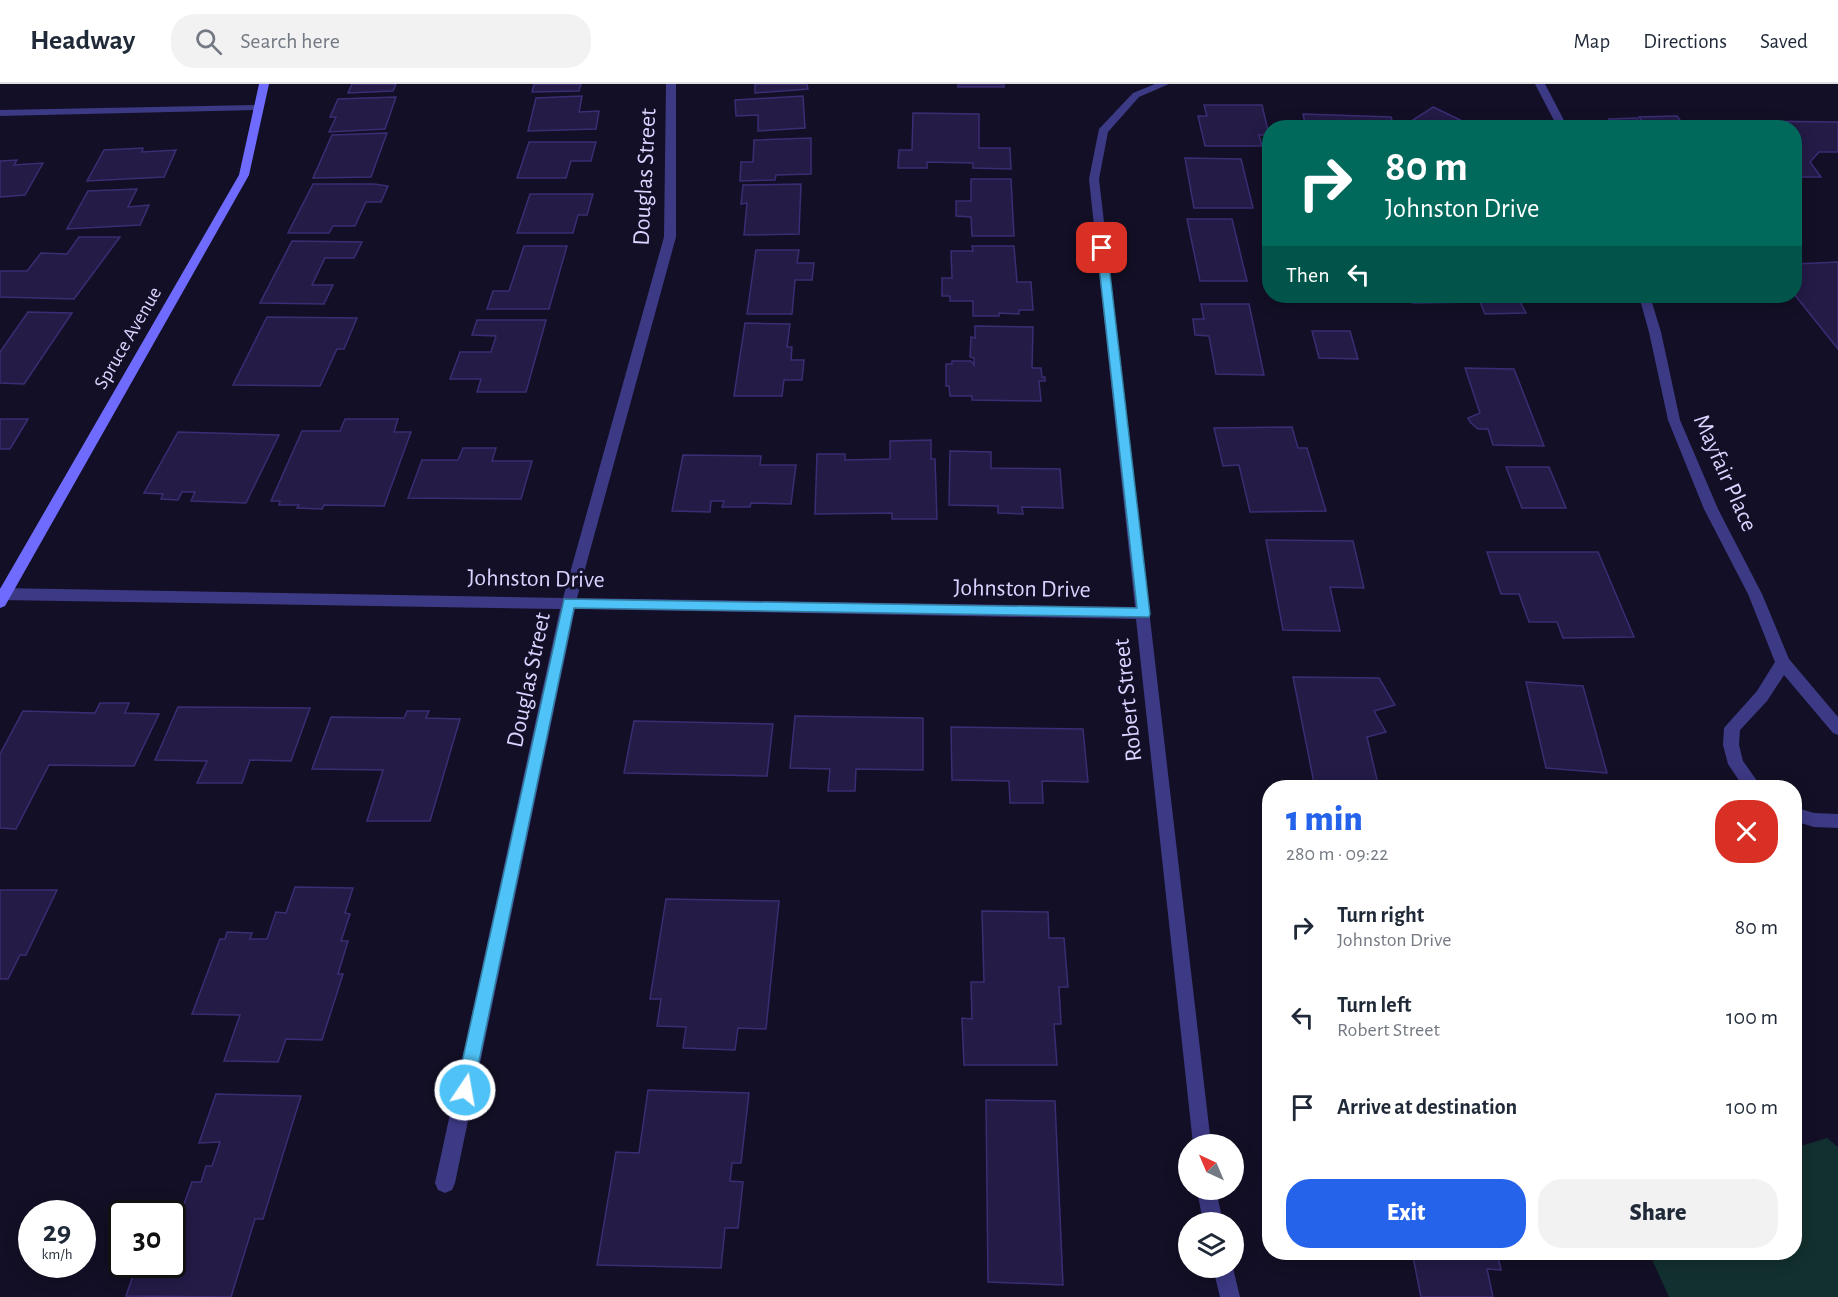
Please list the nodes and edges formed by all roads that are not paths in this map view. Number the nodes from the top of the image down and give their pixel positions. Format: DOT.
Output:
graph roads {
  1 [pos="264,84"];
  2 [pos="671,84"];
  3 [pos="1164,84"];
  4 [pos="1540,84"];
  5 [pos="257,108"];
  6 [pos="0,113"];
  7 [pos="1559,120"];
  8 [pos="1646,303"];
  9 [pos="2,597"];
  10 [pos="569,602"];
  11 [pos="1144,614"];
  12 [pos="1783,663"];
  13 [pos="1838,728"];
  14 [pos="1748,780"];
  15 [pos="1802,816"];
  16 [pos="1838,821"];
  17 [pos="1201,1134"];
  18 [pos="445,1183"];
  19 [pos="1225,1278"];
  20 [pos="1230,1297"];
  1 -- 5 [label="street, Spruce Avenue"];
  2 -- 10 [label="street, Douglas Street"];
  3 -- 11 [label="street, Robert Street"];
  4 -- 7 [label="street"];
  5 -- 6 [label="street"];
  5 -- 9 [label="street, Spruce Avenue"];
  8 -- 12 [label="street, Mayfair Place"];
  9 -- 10 [label="street, Johnston Drive"];
  10 -- 11 [label="street, Johnston Drive"];
  10 -- 18 [label="street, Douglas Street"];
  11 -- 17 [label="street, Robert Street"];
  12 -- 13 [label="street, Mayfair Place"];
  12 -- 14 [label="street"];
  15 -- 16 [label="street"];
  19 -- 20 [label="street"];
}
